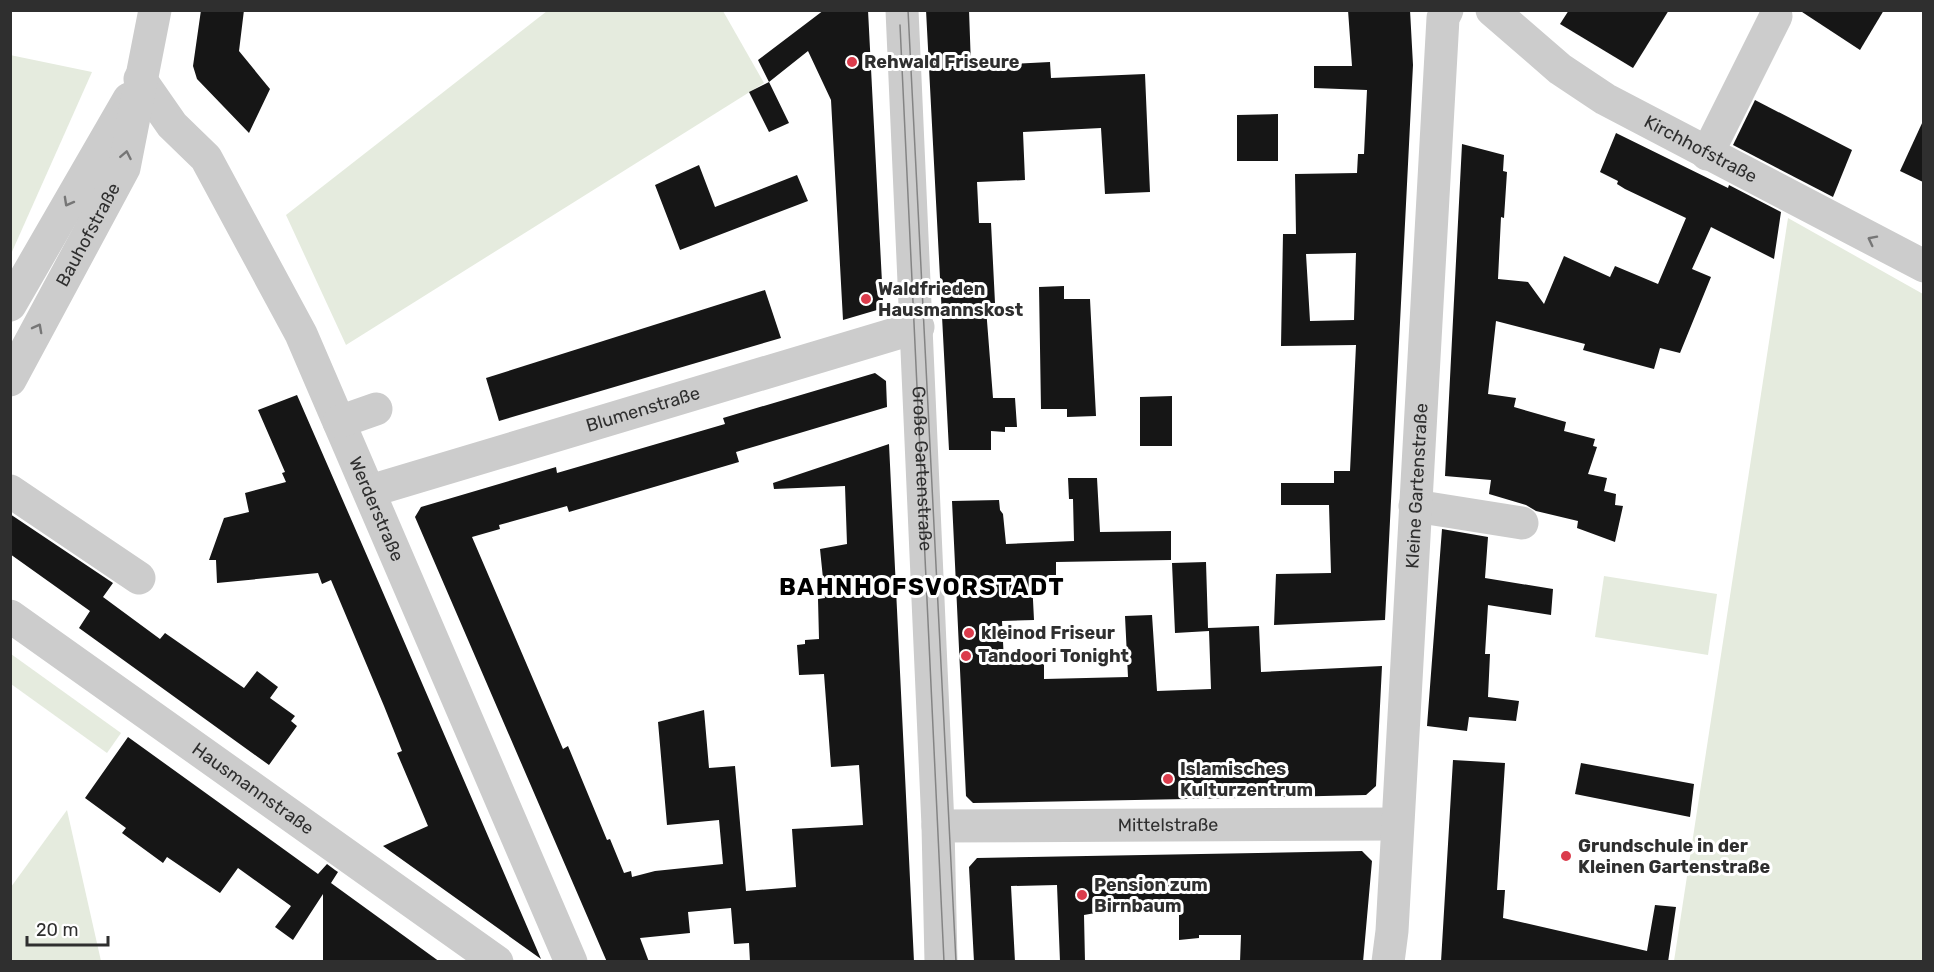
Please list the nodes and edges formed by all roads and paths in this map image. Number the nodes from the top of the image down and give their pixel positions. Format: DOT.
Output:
graph roads {
  1 [pos="155,10"];
  2 [pos="902,10"];
  3 [pos="1447,10"];
  4 [pos="1498,12"];
  5 [pos="1776,16"];
  6 [pos="140,79"];
  7 [pos="1714,158"];
  8 [pos="1923,266"];
  9 [pos="10,305"];
  10 [pos="918,327"];
  11 [pos="10,380"];
  12 [pos="376,409"];
  13 [pos="339,422"];
  14 [pos="10,491"];
  15 [pos="370,491"];
  16 [pos="1415,506"];
  17 [pos="1522,523"];
  18 [pos="140,578"];
  19 [pos="10,616"];
  20 [pos="1397,824"];
  21 [pos="938,826"];
  22 [pos="497,962"];
  23 [pos="571,962"];
  24 [pos="941,962"];
  25 [pos="1388,962"];
  1 -- 6 [label="street, Bauhofstraße"];
  2 -- 10 [label="street, Große Gartenstraße"];
  3 -- 16 [label="street, Kleine Gartenstraße"];
  4 -- 7 [label="street, Kirchhofstraße"];
  5 -- 7 [label="street"];
  6 -- 9 [label="street, Bauhofstraße, one-way"];
  11 -- 6 [label="street, Bauhofstraße, one-way"];
  6 -- 13 [label="street, Werderstraße"];
  8 -- 7 [label="street, Kirchhofstraße, one-way"];
  10 -- 15 [label="street, Blumenstraße"];
  10 -- 21 [label="street, Große Gartenstraße"];
  12 -- 13 [label="street"];
  13 -- 15 [label="street, Werderstraße"];
  14 -- 18 [label="street"];
  15 -- 23 [label="street, Werderstraße"];
  16 -- 17 [label="street"];
  16 -- 20 [label="street, Kleine Gartenstraße"];
  19 -- 22 [label="street, Hausmannstraße"];
  20 -- 21 [label="street, Mittelstraße"];
  20 -- 25 [label="street, Kleine Gartenstraße"];
  21 -- 24 [label="street, Große Gartenstraße"];
}
